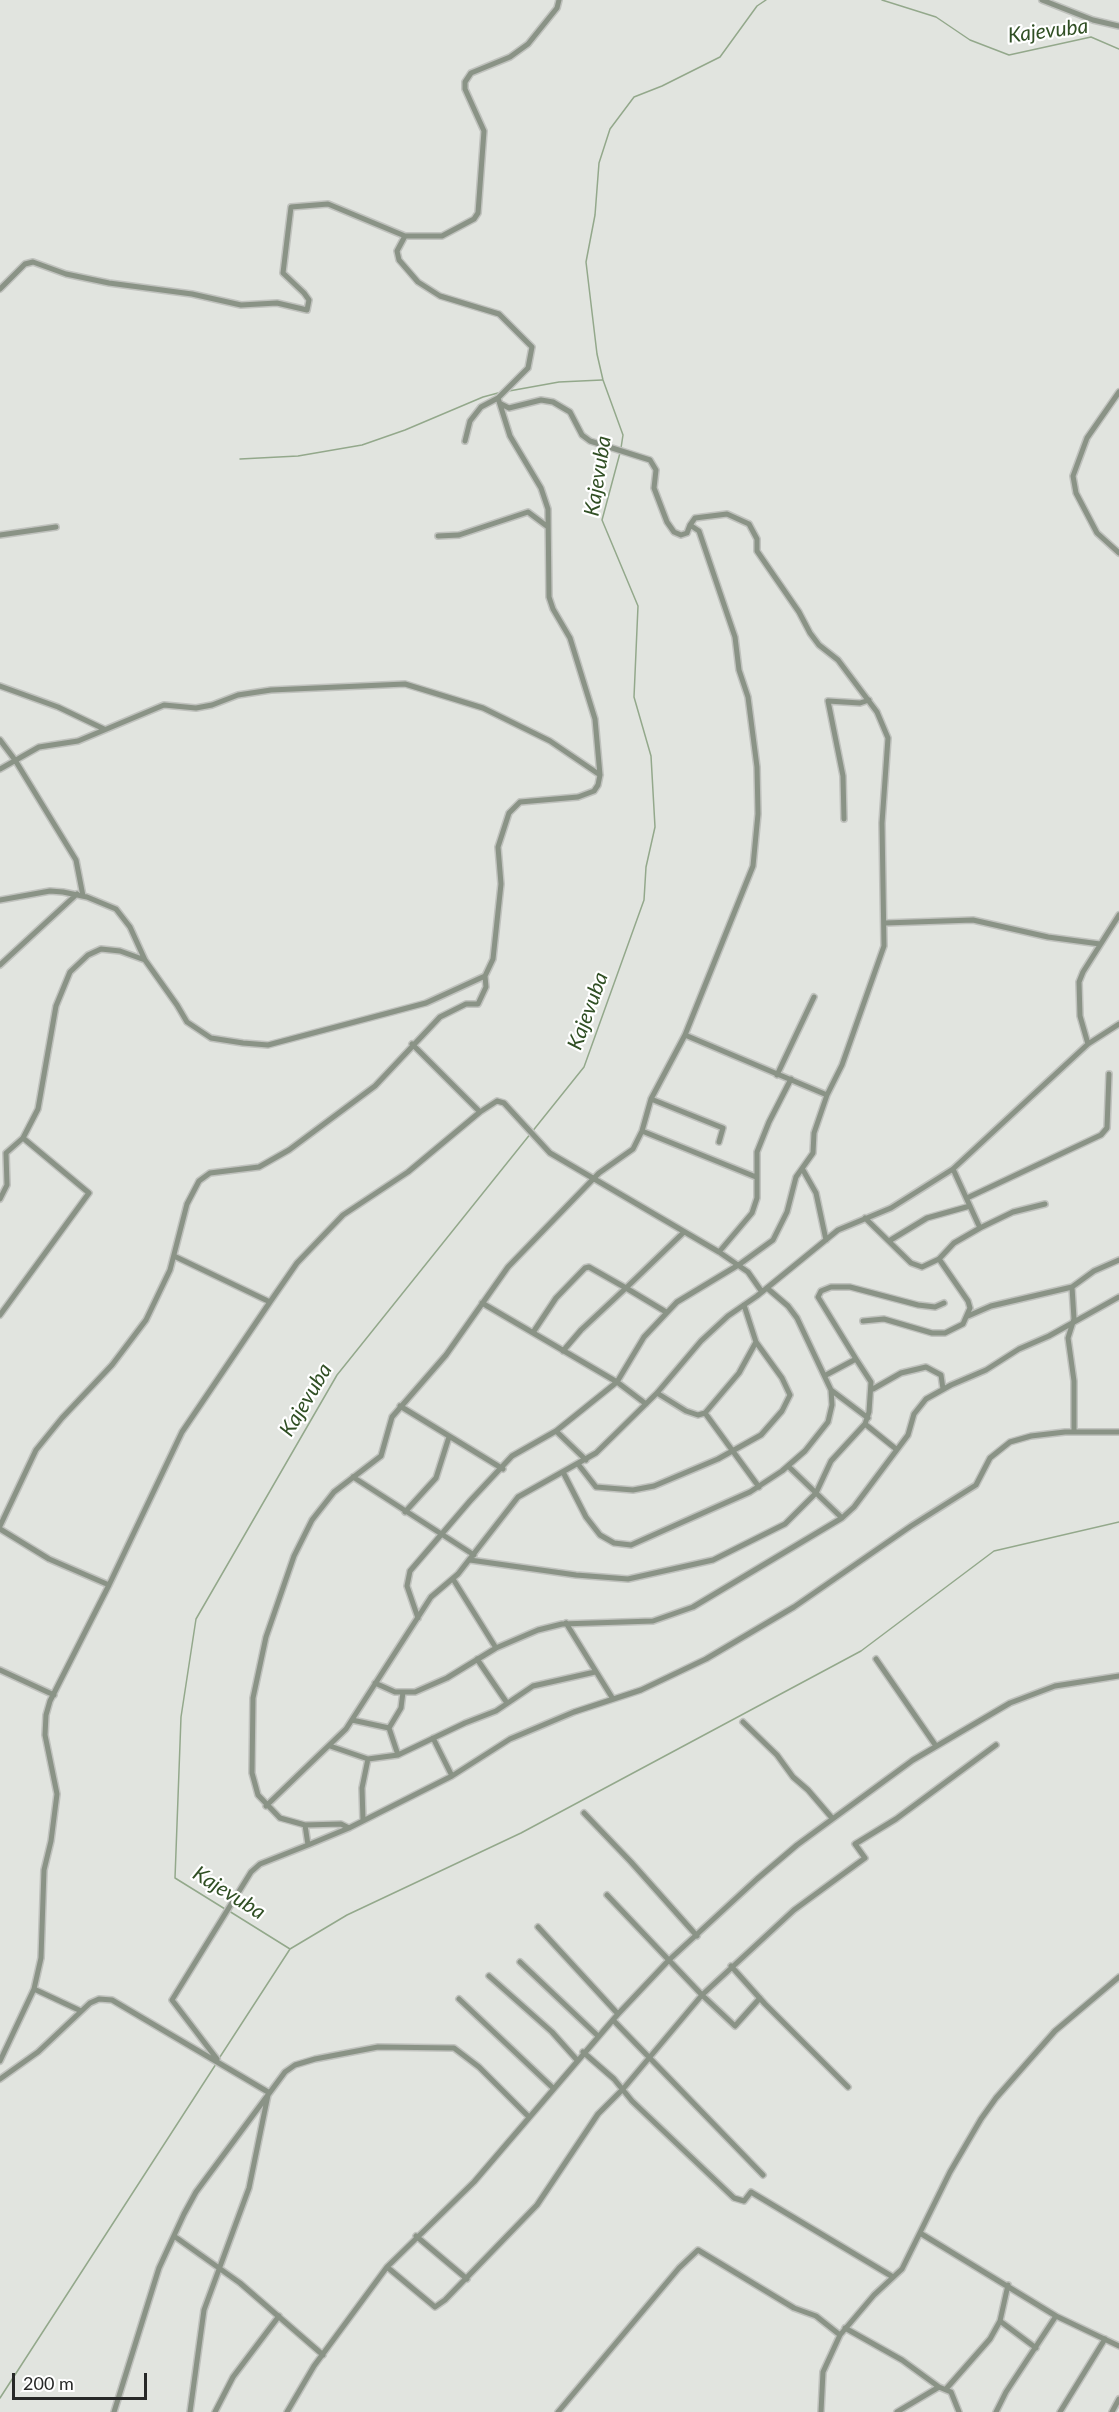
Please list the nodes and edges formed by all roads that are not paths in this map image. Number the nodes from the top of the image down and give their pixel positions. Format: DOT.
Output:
graph roads {
  1 [pos="559,0"];
  2 [pos="1042,0"];
  3 [pos="1119,26"];
  4 [pos="405,236"];
  5 [pos="0,289"];
  6 [pos="1119,392"];
  7 [pos="499,401"];
  8 [pos="465,441"];
  9 [pos="690,525"];
  10 [pos="56,527"];
  11 [pos="548,527"];
  12 [pos="0,535"];
  13 [pos="438,536"];
  14 [pos="1119,552"];
  15 [pos="0,686"];
  16 [pos="869,700"];
  17 [pos="104,729"];
  18 [pos="0,740"];
  19 [pos="15,760"];
  20 [pos="0,769"];
  21 [pos="600,775"];
  22 [pos="844,819"];
  23 [pos="80,895"];
  24 [pos="0,900"];
  25 [pos="1119,915"];
  26 [pos="885,923"];
  27 [pos="1100,944"];
  28 [pos="145,960"];
  29 [pos="0,965"];
  30 [pos="485,976"];
  31 [pos="814,997"];
  32 [pos="1119,1024"];
  33 [pos="685,1035"];
  34 [pos="412,1044"];
  35 [pos="1088,1044"];
  36 [pos="1109,1074"];
  37 [pos="777,1075"];
  38 [pos="791,1079"];
  39 [pos="827,1095"];
  40 [pos="651,1100"];
  41 [pos="480,1112"];
  42 [pos="642,1131"];
  43 [pos="23,1138"];
  44 [pos="719,1142"];
  45 [pos="953,1169"];
  46 [pos="803,1170"];
  47 [pos="756,1177"];
  48 [pos="593,1179"];
  49 [pos="967,1198"];
  50 [pos="0,1199"];
  51 [pos="1045,1204"];
  52 [pos="970,1206"];
  53 [pos="866,1218"];
  54 [pos="980,1228"];
  55 [pos="683,1233"];
  56 [pos="826,1240"];
  57 [pos="889,1241"];
  58 [pos="719,1252"];
  59 [pos="174,1256"];
  60 [pos="939,1259"];
  61 [pos="1119,1260"];
  62 [pos="737,1266"];
  63 [pos="1072,1287"];
  64 [pos="626,1288"];
  65 [pos="765,1290"];
  66 [pos="1119,1297"];
  67 [pos="270,1302"];
  68 [pos="482,1303"];
  69 [pos="944,1303"];
  70 [pos="744,1305"];
  71 [pos="666,1312"];
  72 [pos="0,1315"];
  73 [pos="968,1316"];
  74 [pos="863,1321"];
  75 [pos="1071,1324"];
  76 [pos="534,1331"];
  77 [pos="756,1342"];
  78 [pos="563,1352"];
  79 [pos="856,1359"];
  80 [pos="826,1375"];
  81 [pos="617,1382"];
  82 [pos="873,1389"];
  83 [pos="943,1389"];
  84 [pos="831,1390"];
  85 [pos="657,1394"];
  86 [pos="646,1404"];
  87 [pos="400,1406"];
  88 [pos="705,1413"];
  89 [pos="866,1421"];
  90 [pos="556,1431"];
  91 [pos="1074,1432"];
  92 [pos="1119,1432"];
  93 [pos="449,1437"];
  94 [pos="896,1449"];
  95 [pos="732,1451"];
  96 [pos="586,1460"];
  97 [pos="579,1464"];
  98 [pos="788,1466"];
  99 [pos="503,1469"];
  100 [pos="562,1472"];
  101 [pos="353,1477"];
  102 [pos="759,1487"];
  103 [pos="816,1493"];
  104 [pos="405,1512"];
  105 [pos="842,1518"];
  106 [pos="0,1528"];
  107 [pos="440,1533"];
  108 [pos="472,1557"];
  109 [pos="453,1579"];
  110 [pos="109,1585"];
  111 [pos="418,1618"];
  112 [pos="566,1623"];
  113 [pos="495,1648"];
  114 [pos="477,1659"];
  115 [pos="876,1659"];
  116 [pos="0,1670"];
  117 [pos="595,1672"];
  118 [pos="1119,1676"];
  119 [pos="375,1683"];
  120 [pos="403,1692"];
  121 [pos="54,1695"];
  122 [pos="613,1699"];
  123 [pos="507,1703"];
  124 [pos="352,1720"];
  125 [pos="743,1722"];
  126 [pos="389,1728"];
  127 [pos="433,1738"];
  128 [pos="996,1745"];
  129 [pos="330,1746"];
  130 [pos="936,1746"];
  131 [pos="398,1755"];
  132 [pos="368,1759"];
  133 [pos="452,1776"];
  134 [pos="266,1806"];
  135 [pos="584,1813"];
  136 [pos="832,1818"];
  137 [pos="363,1820"];
  138 [pos="306,1825"];
  139 [pos="349,1828"];
  140 [pos="308,1845"];
  141 [pos="608,1895"];
  142 [pos="538,1927"];
  143 [pos="697,1936"];
  144 [pos="669,1960"];
  145 [pos="520,1962"];
  146 [pos="731,1966"];
  147 [pos="489,1976"];
  148 [pos="1119,1977"];
  149 [pos="34,1989"];
  150 [pos="702,1995"];
  151 [pos="760,1998"];
  152 [pos="459,1999"];
  153 [pos="81,2011"];
  154 [pos="618,2014"];
  155 [pos="613,2020"];
  156 [pos="598,2036"];
  157 [pos="583,2052"];
  158 [pos="650,2057"];
  159 [pos="577,2060"];
  160 [pos="0,2061"];
  161 [pos="220,2062"];
  162 [pos="0,2079"];
  163 [pos="848,2087"];
  164 [pos="553,2088"];
  165 [pos="623,2089"];
  166 [pos="268,2092"];
  167 [pos="528,2116"];
  168 [pos="763,2175"];
  169 [pos="920,2233"];
  170 [pos="174,2236"];
  171 [pos="416,2236"];
  172 [pos="219,2266"];
  173 [pos="387,2267"];
  174 [pos="893,2277"];
  175 [pos="467,2279"];
  176 [pos="1008,2285"];
  177 [pos="279,2316"];
  178 [pos="1056,2316"];
  179 [pos="1000,2321"];
  180 [pos="845,2328"];
  181 [pos="840,2335"];
  182 [pos="1105,2339"];
  183 [pos="1119,2346"];
  184 [pos="1036,2348"];
  185 [pos="323,2355"];
  186 [pos="939,2387"];
  187 [pos="946,2389"];
  188 [pos="1119,2398"];
  189 [pos="958,2411"];
  190 [pos="114,2412"];
  191 [pos="190,2412"];
  192 [pos="215,2412"];
  193 [pos="287,2412"];
  194 [pos="558,2412"];
  195 [pos="821,2412"];
  196 [pos="897,2412"];
  197 [pos="996,2412"];
  198 [pos="1060,2412"];
  199 [pos="1112,2412"];
  1 -- 4 [label="street"];
  2 -- 3 [label="street"];
  4 -- 5 [label="street"];
  4 -- 7 [label="street"];
  6 -- 14 [label="street"];
  7 -- 8 [label="street"];
  7 -- 9 [label="street"];
  7 -- 11 [label="street"];
  9 -- 16 [label="street"];
  9 -- 33 [label="street"];
  10 -- 12 [label="street"];
  11 -- 13 [label="street"];
  11 -- 21 [label="street"];
  15 -- 17 [label="street"];
  16 -- 22 [label="street"];
  16 -- 26 [label="street"];
  17 -- 19 [label="street"];
  17 -- 21 [label="street"];
  18 -- 19 [label="street"];
  19 -- 20 [label="street"];
  19 -- 23 [label="street"];
  21 -- 30 [label="street"];
  23 -- 24 [label="street"];
  23 -- 28 [label="street"];
  23 -- 29 [label="street"];
  25 -- 27 [label="street"];
  26 -- 27 [label="street"];
  26 -- 39 [label="street"];
  27 -- 35 [label="street"];
  28 -- 30 [label="street"];
  28 -- 43 [label="street"];
  30 -- 34 [label="street"];
  31 -- 37 [label="street"];
  32 -- 35 [label="street"];
  33 -- 37 [label="street"];
  33 -- 40 [label="street"];
  34 -- 41 [label="street"];
  34 -- 59 [label="street"];
  35 -- 45 [label="street"];
  36 -- 49 [label="street"];
  37 -- 38 [label="street"];
  38 -- 39 [label="street"];
  38 -- 47 [label="street"];
  39 -- 46 [label="street"];
  40 -- 42 [label="street"];
  40 -- 44 [label="street"];
  41 -- 48 [label="street"];
  41 -- 67 [label="street"];
  42 -- 47 [label="street"];
  42 -- 48 [label="street"];
  43 -- 50 [label="street"];
  43 -- 72 [label="street"];
  45 -- 49 [label="street"];
  45 -- 53 [label="street"];
  46 -- 56 [label="street"];
  46 -- 62 [label="street"];
  47 -- 58 [label="street"];
  48 -- 55 [label="street"];
  48 -- 68 [label="street"];
  49 -- 52 [label="street"];
  51 -- 54 [label="street"];
  52 -- 54 [label="street"];
  52 -- 57 [label="street"];
  53 -- 56 [label="street"];
  53 -- 57 [label="street"];
  54 -- 60 [label="street"];
  55 -- 58 [label="street"];
  55 -- 64 [label="street"];
  56 -- 65 [label="street"];
  57 -- 60 [label="street"];
  58 -- 62 [label="street"];
  59 -- 67 [label="street"];
  59 -- 106 [label="street"];
  60 -- 73 [label="street"];
  61 -- 63 [label="street"];
  62 -- 65 [label="street"];
  62 -- 71 [label="street"];
  63 -- 73 [label="street"];
  63 -- 75 [label="street"];
  64 -- 71 [label="street"];
  64 -- 76 [label="street"];
  64 -- 78 [label="street"];
  65 -- 70 [label="street"];
  65 -- 80 [label="street"];
  66 -- 75 [label="street"];
  67 -- 110 [label="street"];
  68 -- 76 [label="street"];
  68 -- 87 [label="street"];
  69 -- 79 [label="street"];
  70 -- 77 [label="street"];
  70 -- 85 [label="street"];
  71 -- 81 [label="street"];
  73 -- 74 [label="street"];
  75 -- 83 [label="street"];
  75 -- 91 [label="street"];
  76 -- 78 [label="street"];
  77 -- 88 [label="street"];
  77 -- 95 [label="street"];
  78 -- 81 [label="street"];
  79 -- 80 [label="street"];
  79 -- 82 [label="street"];
  80 -- 84 [label="street"];
  81 -- 86 [label="street"];
  81 -- 90 [label="street"];
  82 -- 83 [label="street"];
  82 -- 89 [label="street"];
  83 -- 94 [label="street"];
  84 -- 89 [label="street"];
  84 -- 98 [label="street"];
  85 -- 86 [label="street"];
  85 -- 88 [label="street"];
  86 -- 96 [label="street"];
  87 -- 93 [label="street"];
  87 -- 101 [label="street"];
  88 -- 95 [label="street"];
  89 -- 94 [label="street"];
  89 -- 103 [label="street"];
  90 -- 96 [label="street"];
  90 -- 99 [label="street"];
  91 -- 92 [label="street"];
  91 -- 122 [label="street"];
  93 -- 99 [label="street"];
  93 -- 104 [label="street"];
  94 -- 105 [label="street"];
  95 -- 97 [label="street"];
  95 -- 102 [label="street"];
  96 -- 97 [label="street"];
  97 -- 100 [label="street"];
  98 -- 102 [label="street"];
  98 -- 103 [label="street"];
  99 -- 107 [label="street"];
  100 -- 102 [label="street"];
  100 -- 108 [label="street"];
  101 -- 104 [label="street"];
  101 -- 134 [label="street"];
  103 -- 105 [label="street"];
  103 -- 108 [label="street"];
  104 -- 107 [label="street"];
  105 -- 112 [label="street"];
  106 -- 110 [label="street"];
  107 -- 108 [label="street"];
  107 -- 111 [label="street"];
  108 -- 109 [label="street"];
  109 -- 111 [label="street"];
  109 -- 113 [label="street"];
  110 -- 121 [label="street"];
  111 -- 119 [label="street"];
  112 -- 113 [label="street"];
  112 -- 117 [label="street"];
  113 -- 114 [label="street"];
  114 -- 120 [label="street"];
  114 -- 123 [label="street"];
  115 -- 130 [label="street"];
  116 -- 121 [label="street"];
  117 -- 122 [label="street"];
  117 -- 123 [label="street"];
  118 -- 130 [label="street"];
  119 -- 120 [label="street"];
  119 -- 124 [label="street"];
  120 -- 126 [label="street"];
  121 -- 149 [label="street"];
  122 -- 133 [label="street"];
  123 -- 127 [label="street"];
  124 -- 126 [label="street"];
  124 -- 129 [label="street"];
  125 -- 136 [label="street"];
  126 -- 131 [label="street"];
  127 -- 131 [label="street"];
  127 -- 133 [label="street"];
  128 -- 146 [label="street"];
  129 -- 132 [label="street"];
  129 -- 134 [label="street"];
  130 -- 136 [label="street"];
  131 -- 132 [label="street"];
  132 -- 137 [label="street"];
  133 -- 137 [label="street"];
  134 -- 138 [label="street"];
  135 -- 143 [label="street"];
  136 -- 143 [label="street"];
  137 -- 139 [label="street"];
  138 -- 139 [label="street"];
  138 -- 140 [label="street"];
  139 -- 140 [label="street"];
  140 -- 161 [label="street"];
  141 -- 144 [label="street"];
  142 -- 154 [label="street"];
  143 -- 144 [label="street"];
  144 -- 150 [label="street"];
  144 -- 154 [label="street"];
  145 -- 156 [label="street"];
  146 -- 150 [label="street"];
  146 -- 151 [label="street"];
  147 -- 159 [label="street"];
  148 -- 169 [label="street"];
  149 -- 153 [label="street"];
  149 -- 160 [label="street"];
  150 -- 151 [label="street"];
  150 -- 158 [label="street"];
  151 -- 163 [label="street"];
  152 -- 164 [label="street"];
  153 -- 161 [label="street"];
  153 -- 162 [label="street"];
  154 -- 155 [label="street"];
  155 -- 156 [label="street"];
  155 -- 158 [label="street"];
  156 -- 157 [label="street"];
  157 -- 159 [label="street"];
  157 -- 165 [label="street"];
  158 -- 165 [label="street"];
  158 -- 168 [label="street"];
  159 -- 164 [label="street"];
  161 -- 166 [label="street"];
  164 -- 167 [label="street"];
  165 -- 174 [label="street"];
  165 -- 175 [label="street"];
  166 -- 167 [label="street"];
  166 -- 170 [label="street"];
  166 -- 172 [label="street"];
  167 -- 171 [label="street"];
  169 -- 174 [label="street"];
  169 -- 176 [label="street"];
  170 -- 172 [label="street"];
  170 -- 190 [label="street"];
  171 -- 173 [label="street"];
  171 -- 175 [label="street"];
  172 -- 177 [label="street"];
  172 -- 191 [label="street"];
  173 -- 175 [label="street"];
  173 -- 185 [label="street"];
  174 -- 180 [label="street"];
  176 -- 178 [label="street"];
  176 -- 179 [label="street"];
  177 -- 185 [label="street"];
  177 -- 192 [label="street"];
  178 -- 182 [label="street"];
  178 -- 184 [label="street"];
  179 -- 184 [label="street"];
  179 -- 187 [label="street"];
  180 -- 181 [label="street"];
  180 -- 186 [label="street"];
  181 -- 194 [label="street"];
  181 -- 195 [label="street"];
  182 -- 183 [label="street"];
  182 -- 198 [label="street"];
  184 -- 197 [label="street"];
  185 -- 193 [label="street"];
  186 -- 187 [label="street"];
  186 -- 196 [label="street"];
  187 -- 189 [label="street"];
  188 -- 199 [label="street"];
}
